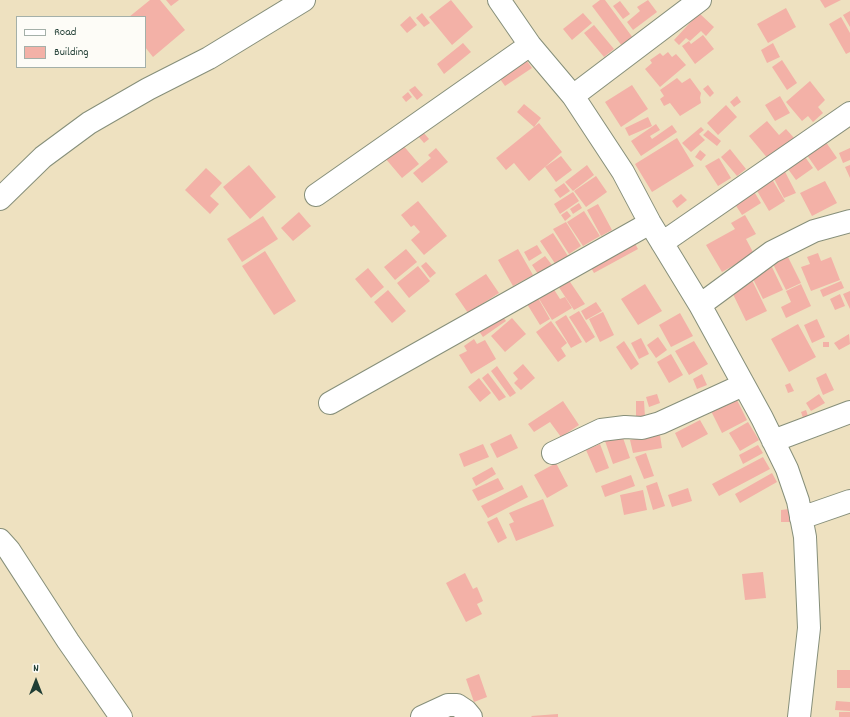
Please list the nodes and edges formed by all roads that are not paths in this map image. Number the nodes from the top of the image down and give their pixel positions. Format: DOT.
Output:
graph roads {
  1 [pos="304,0"];
  2 [pos="499,0"];
  3 [pos="700,0"];
  4 [pos="530,45"];
  5 [pos="573,96"];
  6 [pos="850,112"];
  7 [pos="316,196"];
  8 [pos="0,199"];
  9 [pos="850,221"];
  10 [pos="650,224"];
  11 [pos="662,242"];
  12 [pos="700,305"];
  13 [pos="743,385"];
  14 [pos="330,403"];
  15 [pos="850,412"];
  16 [pos="773,441"];
  17 [pos="553,453"];
  18 [pos="850,501"];
  19 [pos="801,518"];
  20 [pos="0,540"];
  21 [pos="121,717"];
  22 [pos="422,717"];
  23 [pos="472,717"];
  24 [pos="799,717"];
  1 -- 8 [label="street"];
  2 -- 4 [label="street"];
  3 -- 5 [label="street"];
  4 -- 5 [label="street"];
  4 -- 7 [label="street"];
  5 -- 10 [label="street"];
  6 -- 11 [label="street"];
  9 -- 12 [label="street"];
  10 -- 11 [label="street"];
  10 -- 14 [label="street"];
  11 -- 12 [label="street"];
  12 -- 13 [label="street"];
  13 -- 16 [label="street"];
  13 -- 17 [label="street"];
  15 -- 16 [label="street"];
  16 -- 19 [label="street"];
  18 -- 19 [label="street"];
  19 -- 24 [label="street"];
  20 -- 21 [label="street"];
  22 -- 23 [label="street"];
}
